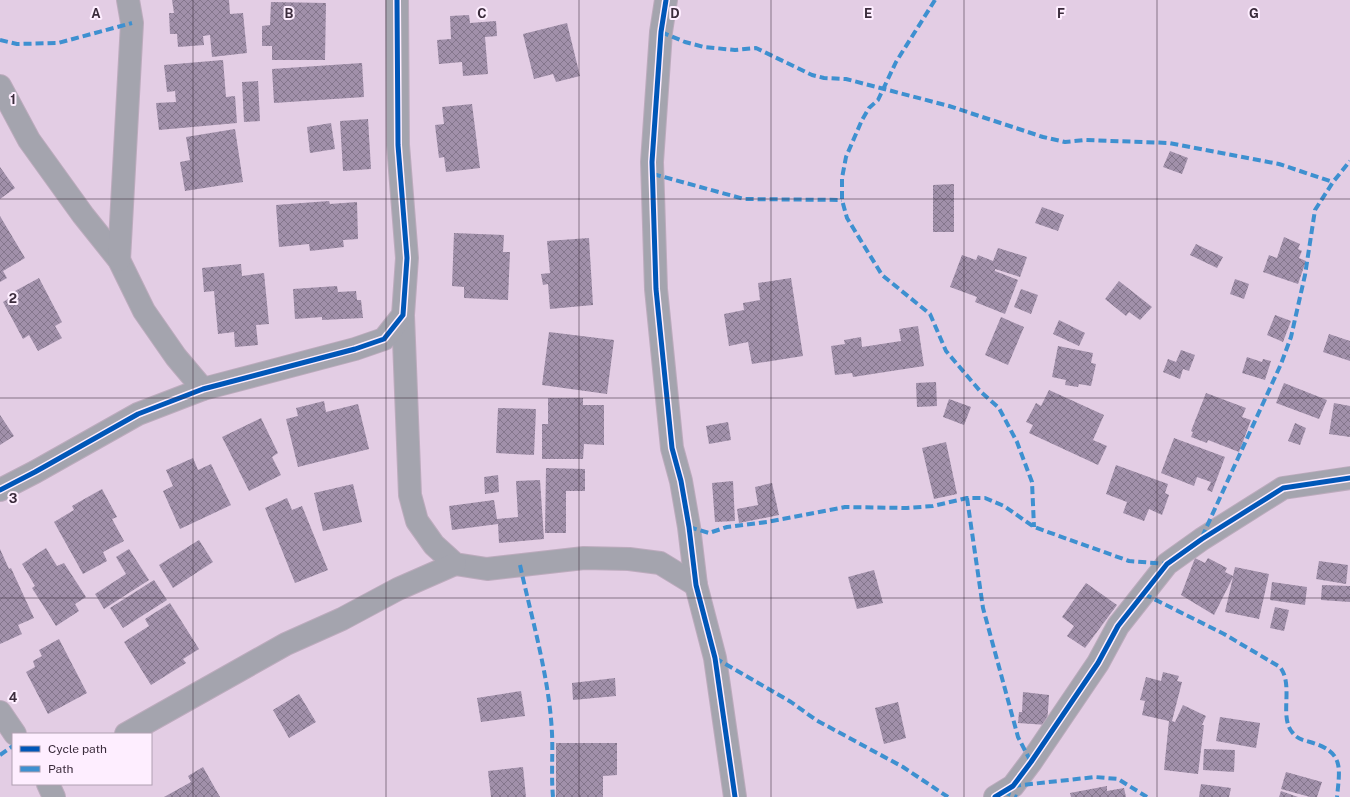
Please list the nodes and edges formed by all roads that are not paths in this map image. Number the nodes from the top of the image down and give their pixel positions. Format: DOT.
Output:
graph roads {
  1 [pos="128,0"];
  2 [pos="397,0"];
  3 [pos="666,0"];
  4 [pos="0,86"];
  5 [pos="119,260"];
  6 [pos="403,314"];
  7 [pos="203,389"];
  8 [pos="1350,478"];
  9 [pos="0,490"];
  10 [pos="455,564"];
  11 [pos="696,586"];
  12 [pos="0,712"];
  13 [pos="14,733"];
  14 [pos="128,733"];
  15 [pos="48,785"];
  16 [pos="54,797"];
  17 [pos="735,797"];
  18 [pos="995,797"];
  1 -- 5 [label="street"];
  2 -- 6 [label="street"];
  3 -- 11 [label="street"];
  4 -- 5 [label="street"];
  5 -- 7 [label="street"];
  6 -- 7 [label="street"];
  6 -- 10 [label="street"];
  7 -- 9 [label="street"];
  8 -- 18 [label="street"];
  10 -- 11 [label="street"];
  10 -- 14 [label="street"];
  11 -- 17 [label="street"];
  12 -- 13 [label="street"];
  15 -- 16 [label="street"];
}
